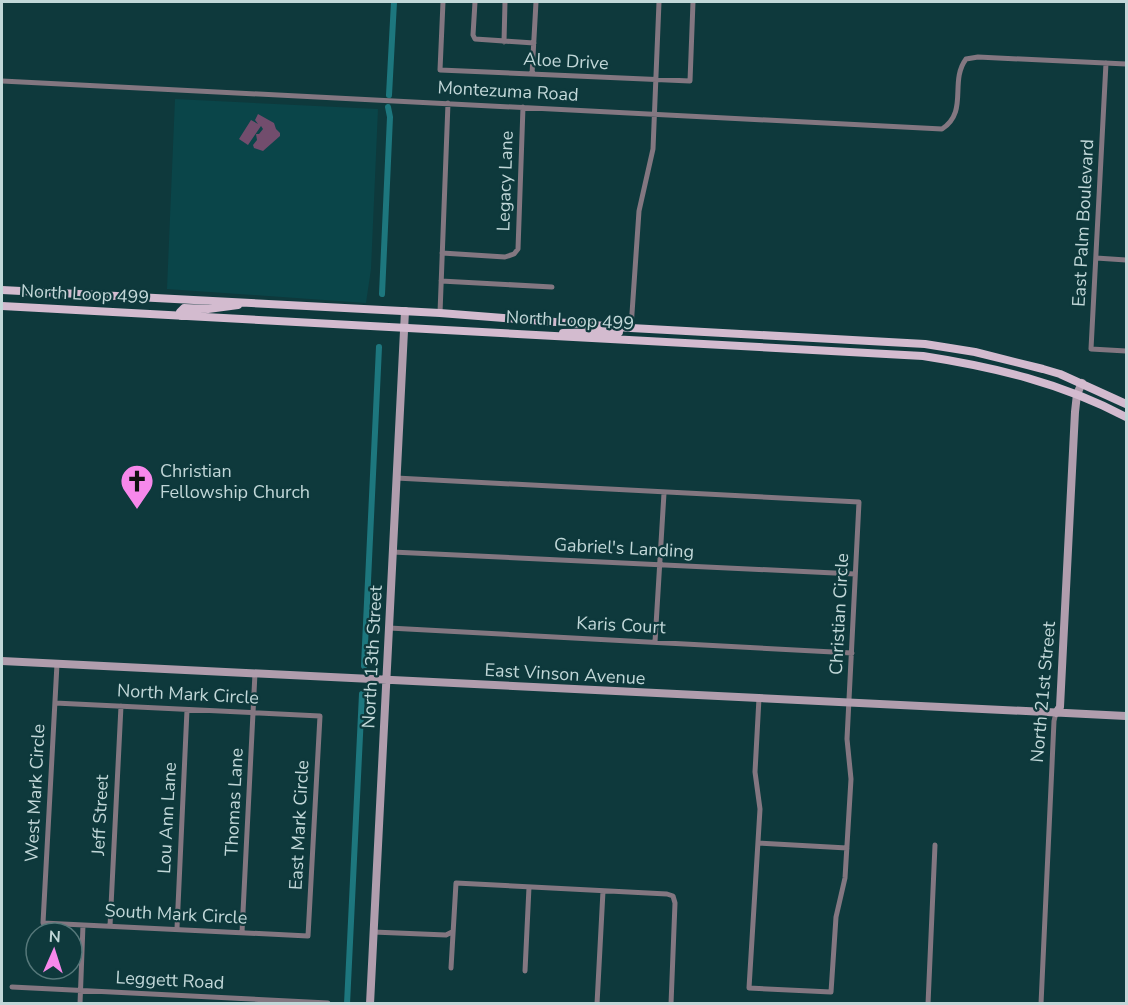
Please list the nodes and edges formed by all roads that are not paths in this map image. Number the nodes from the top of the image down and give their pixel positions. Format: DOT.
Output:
graph roads {
  1 [pos="443,2"];
  2 [pos="475,2"];
  3 [pos="505,2"];
  4 [pos="536,2"];
  5 [pos="659,2"];
  6 [pos="693,2"];
  7 [pos="504,42"];
  8 [pos="534,43"];
  9 [pos="1106,63"];
  10 [pos="1126,64"];
  11 [pos="532,74"];
  12 [pos="657,80"];
  13 [pos="2,81"];
  14 [pos="448,103"];
  15 [pos="524,107"];
  16 [pos="655,114"];
  17 [pos="442,253"];
  18 [pos="1096,258"];
  19 [pos="1126,260"];
  20 [pos="441,281"];
  21 [pos="552,287"];
  22 [pos="2,290"];
  23 [pos="247,303"];
  24 [pos="2,306"];
  25 [pos="405,312"];
  26 [pos="440,313"];
  27 [pos="181,316"];
  28 [pos="631,328"];
  29 [pos="404,329"];
  30 [pos="542,336"];
  31 [pos="1126,351"];
  32 [pos="1082,383"];
  33 [pos="1077,394"];
  34 [pos="1126,404"];
  35 [pos="1126,417"];
  36 [pos="396,478"];
  37 [pos="664,493"];
  38 [pos="392,552"];
  39 [pos="660,564"];
  40 [pos="855,574"];
  41 [pos="389,628"];
  42 [pos="656,642"];
  43 [pos="852,653"];
  44 [pos="2,661"];
  45 [pos="57,664"];
  46 [pos="255,673"];
  47 [pos="386,680"];
  48 [pos="759,698"];
  49 [pos="55,703"];
  50 [pos="849,703"];
  51 [pos="121,706"];
  52 [pos="188,710"];
  53 [pos="253,713"];
  54 [pos="1056,713"];
  55 [pos="320,716"];
  56 [pos="1126,716"];
  57 [pos="758,843"];
  58 [pos="935,844"];
  59 [pos="847,848"];
  60 [pos="529,887"];
  61 [pos="603,891"];
  62 [pos="43,921"];
  63 [pos="84,925"];
  64 [pos="110,926"];
  65 [pos="177,928"];
  66 [pos="242,932"];
  67 [pos="373,932"];
  68 [pos="452,932"];
  69 [pos="308,936"];
  70 [pos="451,968"];
  71 [pos="525,972"];
  72 [pos="81,981"];
  73 [pos="12,987"];
  74 [pos="81,991"];
  75 [pos="328,1003"];
  76 [pos="80,1004"];
  77 [pos="370,1004"];
  78 [pos="597,1004"];
  79 [pos="671,1004"];
  80 [pos="928,1004"];
  81 [pos="1041,1004"];
  1 -- 11 [label="street, Aloe Drive"];
  2 -- 7 [label="street"];
  3 -- 7 [label="street"];
  4 -- 8 [label="street"];
  5 -- 12 [label="street"];
  6 -- 12 [label="street, Aloe Drive"];
  7 -- 8 [label="street"];
  8 -- 11 [label="street"];
  9 -- 10 [label="street"];
  9 -- 16 [label="street, Montezuma Road"];
  9 -- 18 [label="street, East Palm Boulevard"];
  11 -- 12 [label="street, Aloe Drive"];
  12 -- 16 [label="street"];
  13 -- 14 [label="street, Montezuma Road"];
  14 -- 15 [label="street, Montezuma Road"];
  14 -- 17 [label="street"];
  15 -- 16 [label="street, Montezuma Road"];
  15 -- 17 [label="street, Legacy Lane"];
  16 -- 28 [label="street"];
  17 -- 20 [label="street"];
  18 -- 19 [label="street"];
  18 -- 31 [label="street, East Palm Boulevard"];
  20 -- 21 [label="street"];
  20 -- 26 [label="street"];
  22 -- 23 [label="main road, North Loop 499"];
  23 -- 25 [label="main road, North Loop 499"];
  23 -- 27 [label="main road"];
  24 -- 27 [label="main road, North Loop 499"];
  25 -- 26 [label="main road, North Loop 499"];
  25 -- 29 [label="street, North 13th Street"];
  26 -- 28 [label="main road, North Loop 499"];
  27 -- 29 [label="main road, North Loop 499"];
  28 -- 30 [label="main road"];
  28 -- 32 [label="main road, North Loop 499"];
  29 -- 30 [label="main road, North Loop 499"];
  29 -- 36 [label="street, North 13th Street"];
  30 -- 33 [label="main road, North Loop 499"];
  32 -- 33 [label="street, North 21st Street"];
  32 -- 34 [label="main road, North Loop 499"];
  33 -- 35 [label="main road, North Loop 499"];
  33 -- 54 [label="street, North 21st Street"];
  36 -- 37 [label="street, Christian Circle"];
  36 -- 38 [label="street, North 13th Street"];
  37 -- 39 [label="street"];
  37 -- 40 [label="street, Christian Circle"];
  38 -- 39 [label="street, Gabriel's Landing"];
  38 -- 41 [label="street, North 13th Street"];
  39 -- 40 [label="street, Gabriel's Landing"];
  39 -- 42 [label="street"];
  40 -- 43 [label="street, Christian Circle"];
  41 -- 42 [label="street, Karis Court"];
  41 -- 47 [label="street, North 13th Street"];
  42 -- 43 [label="street, Karis Court"];
  43 -- 50 [label="street, Christian Circle"];
  44 -- 45 [label="street, East Vinson Avenue"];
  45 -- 46 [label="street, East Vinson Avenue"];
  45 -- 49 [label="street, West Mark Circle"];
  46 -- 47 [label="street, East Vinson Avenue"];
  46 -- 53 [label="street, Thomas Lane"];
  47 -- 48 [label="street, East Vinson Avenue"];
  47 -- 67 [label="street, North 13th Street"];
  48 -- 50 [label="street, East Vinson Avenue"];
  48 -- 57 [label="street"];
  49 -- 51 [label="street, North Mark Circle"];
  49 -- 62 [label="street, West Mark Circle"];
  50 -- 54 [label="street, East Vinson Avenue"];
  50 -- 59 [label="street, Christian Circle"];
  51 -- 52 [label="street, North Mark Circle"];
  51 -- 64 [label="street, Jeff Street"];
  52 -- 53 [label="street, North Mark Circle"];
  52 -- 65 [label="street, Lou Ann Lane"];
  53 -- 55 [label="street, North Mark Circle"];
  53 -- 66 [label="street, Thomas Lane"];
  54 -- 56 [label="street, East Vinson Avenue"];
  54 -- 81 [label="street, North 21st Street"];
  55 -- 69 [label="street, East Mark Circle"];
  57 -- 59 [label="street"];
  57 -- 59 [label="street, Christian Circle"];
  58 -- 80 [label="street"];
  60 -- 61 [label="street"];
  60 -- 68 [label="street"];
  60 -- 71 [label="street"];
  61 -- 78 [label="street"];
  61 -- 79 [label="street"];
  63 -- 64 [label="street, South Mark Circle"];
  64 -- 65 [label="street, South Mark Circle"];
  65 -- 66 [label="street, South Mark Circle"];
  66 -- 69 [label="street, South Mark Circle"];
  67 -- 68 [label="street"];
  67 -- 77 [label="street, North 13th Street"];
  68 -- 70 [label="street"];
  72 -- 74 [label="street"];
  73 -- 74 [label="street, Leggett Road"];
  74 -- 75 [label="street, Leggett Road"];
  74 -- 76 [label="street"];
}
